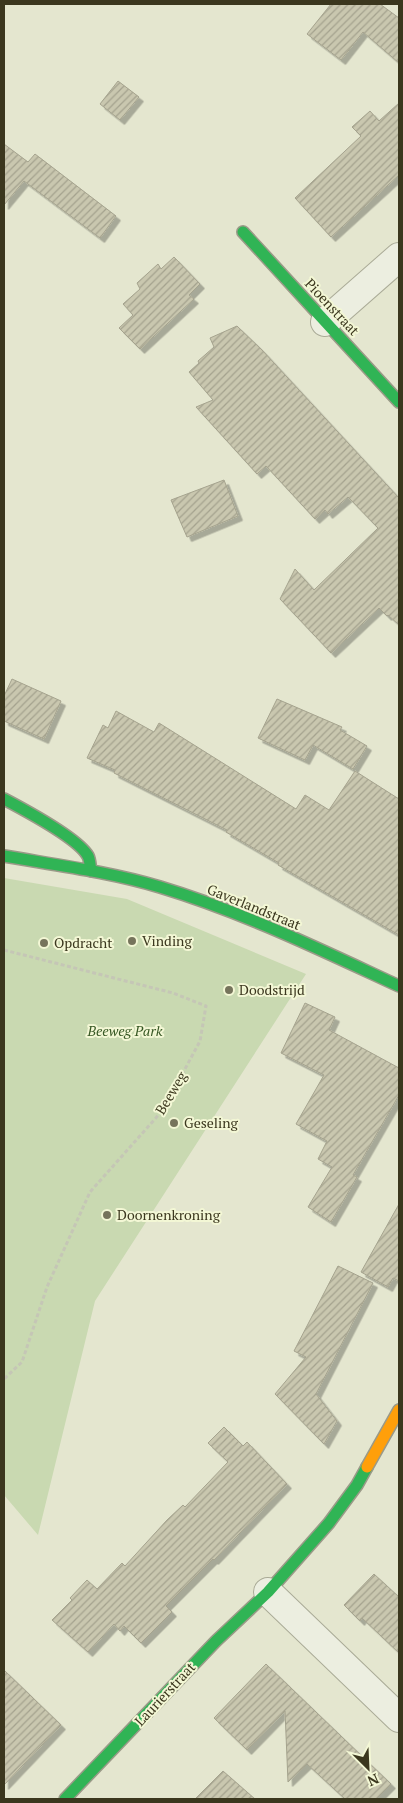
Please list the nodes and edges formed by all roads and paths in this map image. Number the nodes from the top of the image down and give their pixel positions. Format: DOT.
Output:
graph roads {
  1 [pos="243,232"];
  2 [pos="399,257"];
  3 [pos="325,322"];
  4 [pos="399,402"];
  5 [pos="4,799"];
  6 [pos="4,856"];
  7 [pos="92,871"];
  8 [pos="4,950"];
  9 [pos="399,986"];
  10 [pos="4,1379"];
  11 [pos="399,1410"];
  12 [pos="268,1592"];
  13 [pos="399,1718"];
  14 [pos="65,1799"];
  1 -- 3 [label="street, Pioenstraat"];
  2 -- 3 [label="street"];
  3 -- 4 [label="street, Pioenstraat"];
  5 -- 7 [label="street"];
  6 -- 7 [label="street, Gaverlandstraat"];
  7 -- 9 [label="street, Gaverlandstraat"];
  8 -- 10 [label="path, Beeweg"];
  11 -- 12 [label="street, Laurierstraat"];
  12 -- 13 [label="street"];
  12 -- 14 [label="street, Laurierstraat"];
}
